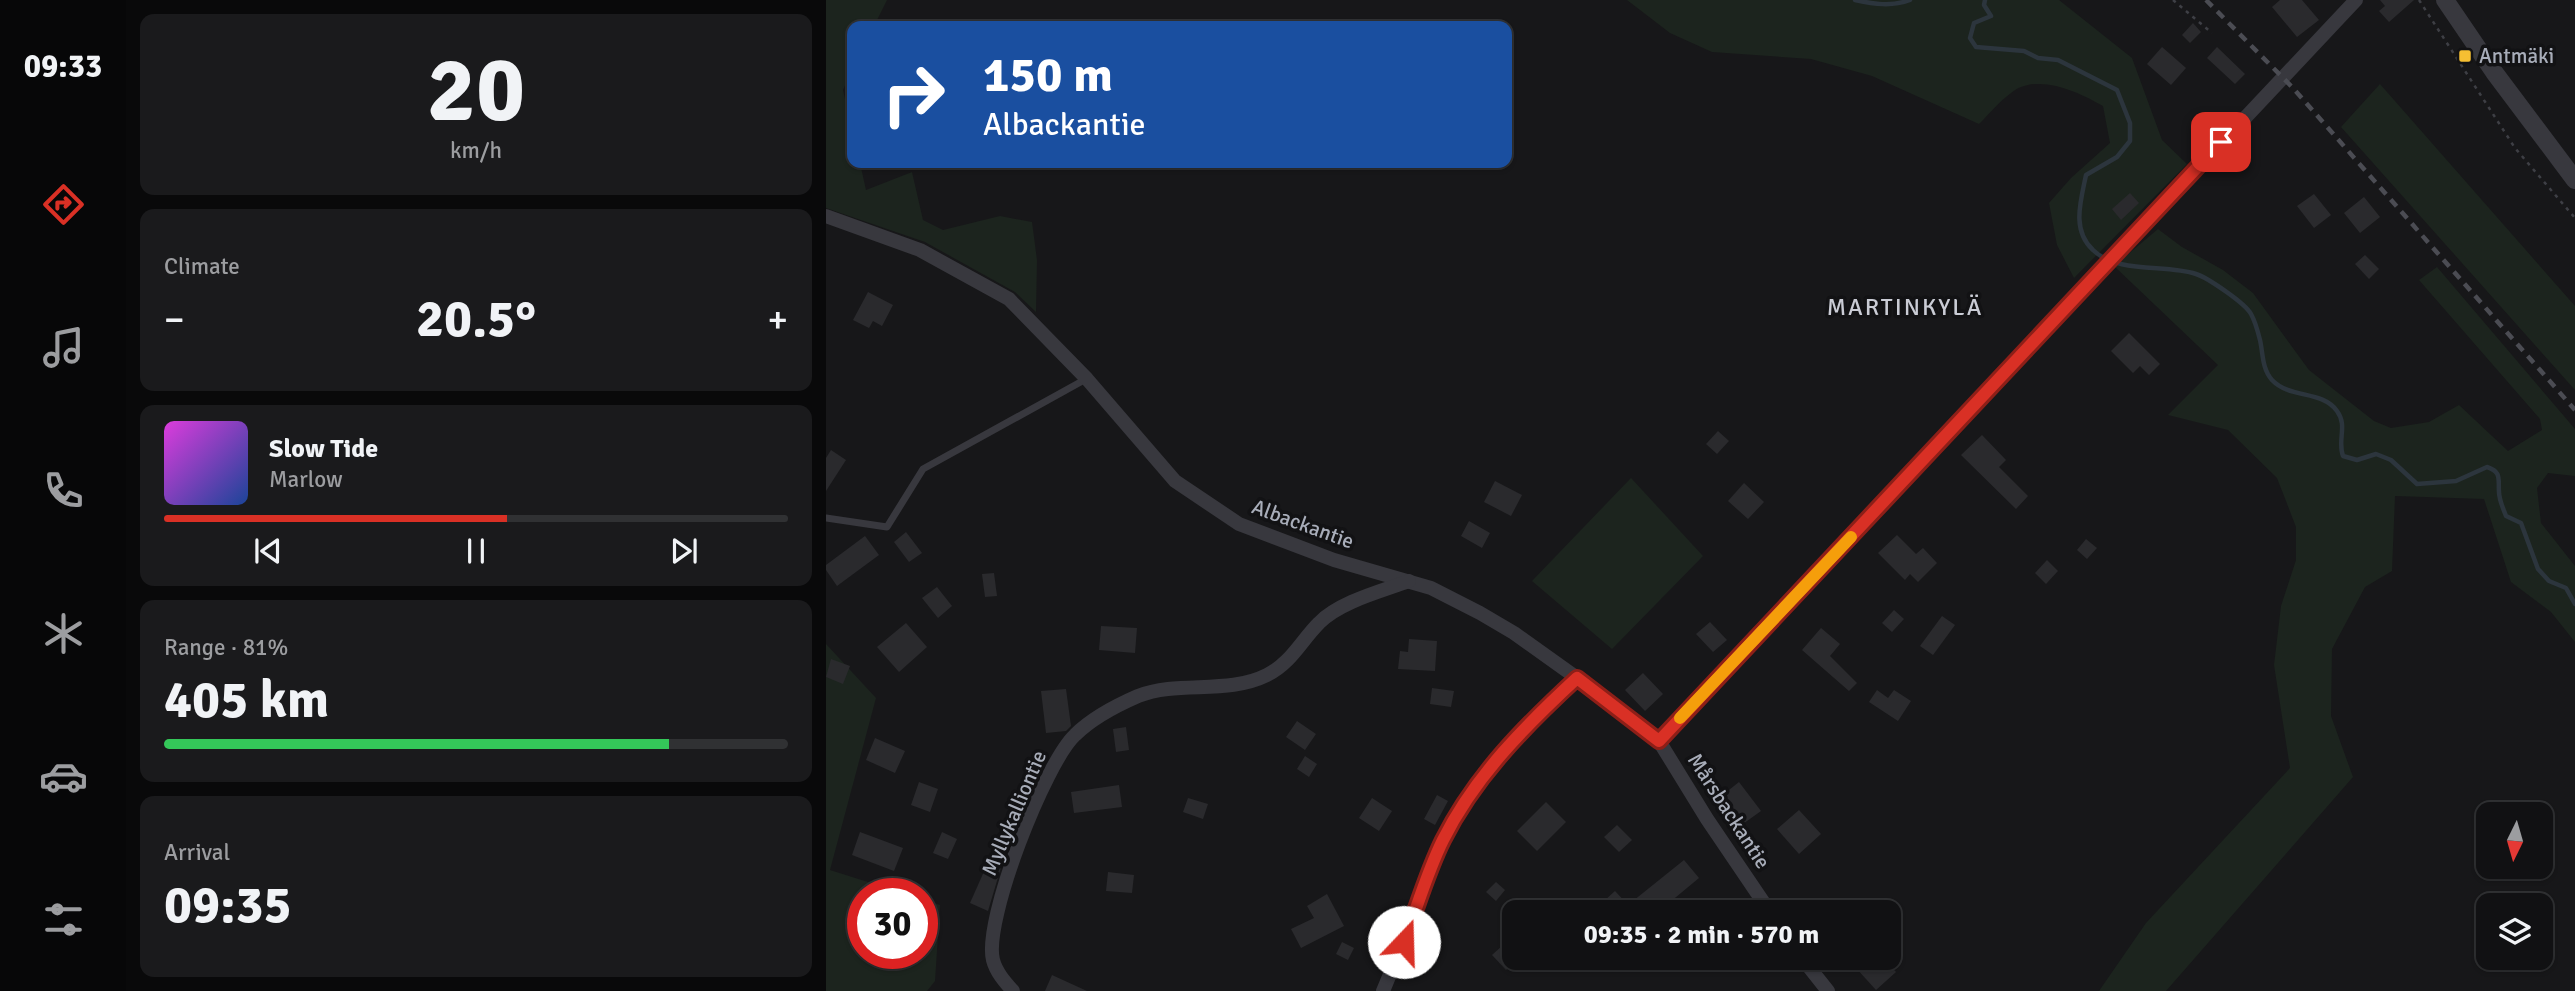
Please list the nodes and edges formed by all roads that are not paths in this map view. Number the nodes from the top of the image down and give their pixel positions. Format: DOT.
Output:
graph roads {
  1 [pos="2356,0"];
  2 [pos="2445,0"];
  3 [pos="2575,180"];
  4 [pos="826,216"];
  5 [pos="1087,379"];
  6 [pos="826,518"];
  7 [pos="1409,581"];
  8 [pos="1577,678"];
  9 [pos="1659,741"];
  10 [pos="1761,900"];
  11 [pos="1811,970"];
  12 [pos="1013,991"];
  13 [pos="1383,991"];
  14 [pos="1828,991"];
  1 -- 9 [label="street"];
  2 -- 3 [label="street"];
  4 -- 5 [label="street, Albackantie"];
  5 -- 6 [label="lane"];
  5 -- 7 [label="street, Albackantie"];
  7 -- 8 [label="street, Albackantie"];
  7 -- 12 [label="street, Myllykalliontie"];
  8 -- 9 [label="street, Albackantie"];
  8 -- 13 [label="street"];
  9 -- 10 [label="street, Mårsbackantie"];
  11 -- 14 [label="street"];
}
